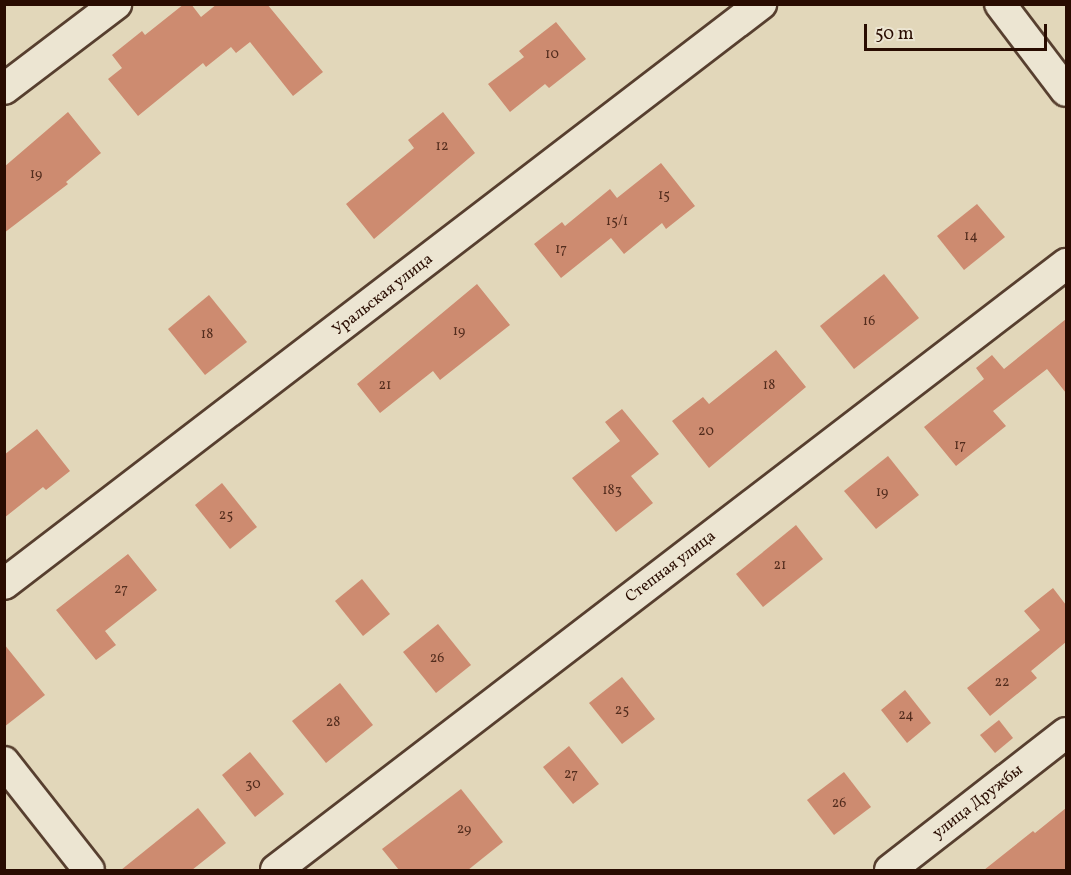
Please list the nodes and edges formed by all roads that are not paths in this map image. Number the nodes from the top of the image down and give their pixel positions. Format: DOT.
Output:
graph roads {
  1 [pos="116,4"];
  2 [pos="761,4"];
  3 [pos="1000,4"];
  4 [pos="4,89"];
  5 [pos="1066,91"];
  6 [pos="1066,264"];
  7 [pos="4,584"];
  8 [pos="1066,733"];
  9 [pos="4,762"];
  10 [pos="89,870"];
  11 [pos="276,870"];
  12 [pos="890,870"];
  1 -- 4 [label="street"];
  2 -- 7 [label="street, Уральская улица"];
  3 -- 5 [label="street"];
  6 -- 11 [label="street, Степная улица"];
  8 -- 12 [label="street, улица Дружбы"];
  9 -- 10 [label="street"];
}
